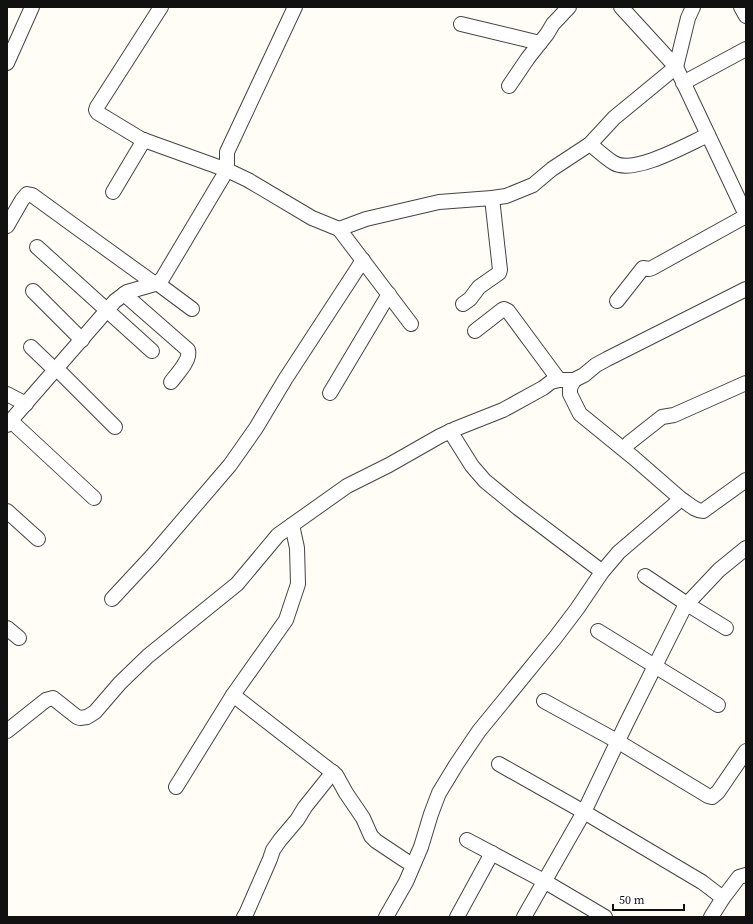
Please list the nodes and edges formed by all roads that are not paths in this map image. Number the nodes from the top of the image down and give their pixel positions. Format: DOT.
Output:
graph roads {
  1 [pos="32,7"];
  2 [pos="161,7"];
  3 [pos="295,7"];
  4 [pos="569,7"];
  5 [pos="621,7"];
  6 [pos="693,7"];
  7 [pos="741,7"];
  8 [pos="746,16"];
  9 [pos="460,24"];
  10 [pos="540,43"];
  11 [pos="746,49"];
  12 [pos="7,63"];
  13 [pos="676,67"];
  14 [pos="684,82"];
  15 [pos="509,86"];
  16 [pos="708,135"];
  17 [pos="144,140"];
  18 [pos="590,144"];
  19 [pos="226,170"];
  20 [pos="113,192"];
  21 [pos="492,198"];
  22 [pos="746,216"];
  23 [pos="7,226"];
  24 [pos="340,229"];
  25 [pos="37,247"];
  26 [pos="363,260"];
  27 [pos="156,283"];
  28 [pos="746,289"];
  29 [pos="33,290"];
  30 [pos="124,294"];
  31 [pos="389,294"];
  32 [pos="617,301"];
  33 [pos="463,304"];
  34 [pos="192,309"];
  35 [pos="107,310"];
  36 [pos="411,324"];
  37 [pos="475,331"];
  38 [pos="82,340"];
  39 [pos="31,347"];
  40 [pos="152,351"];
  41 [pos="56,369"];
  42 [pos="559,380"];
  43 [pos="574,380"];
  44 [pos="171,382"];
  45 [pos="746,383"];
  46 [pos="330,392"];
  47 [pos="7,394"];
  48 [pos="26,404"];
  49 [pos="9,423"];
  50 [pos="115,427"];
  51 [pos="450,431"];
  52 [pos="629,443"];
  53 [pos="746,480"];
  54 [pos="94,498"];
  55 [pos="681,499"];
  56 [pos="7,511"];
  57 [pos="292,525"];
  58 [pos="38,538"];
  59 [pos="746,548"];
  60 [pos="596,567"];
  61 [pos="645,576"];
  62 [pos="112,599"];
  63 [pos="687,604"];
  64 [pos="7,628"];
  65 [pos="726,628"];
  66 [pos="598,631"];
  67 [pos="19,638"];
  68 [pos="655,667"];
  69 [pos="233,695"];
  70 [pos="544,701"];
  71 [pos="718,705"];
  72 [pos="7,731"];
  73 [pos="618,741"];
  74 [pos="746,751"];
  75 [pos="499,764"];
  76 [pos="333,772"];
  77 [pos="176,787"];
  78 [pos="584,812"];
  79 [pos="467,840"];
  80 [pos="492,852"];
  81 [pos="406,861"];
  82 [pos="746,875"];
  83 [pos="544,881"];
  84 [pos="723,898"];
  85 [pos="244,917"];
  86 [pos="386,917"];
  87 [pos="457,917"];
  88 [pos="524,917"];
  89 [pos="605,917"];
  90 [pos="711,917"];
  1 -- 12 [label="street"];
  2 -- 17 [label="street"];
  3 -- 19 [label="street"];
  4 -- 10 [label="street"];
  5 -- 13 [label="street"];
  6 -- 13 [label="street"];
  7 -- 8 [label="street"];
  9 -- 10 [label="street"];
  10 -- 15 [label="street"];
  11 -- 14 [label="street"];
  13 -- 14 [label="street"];
  13 -- 18 [label="street"];
  14 -- 16 [label="street"];
  16 -- 18 [label="street"];
  16 -- 22 [label="street"];
  17 -- 19 [label="street"];
  17 -- 20 [label="street"];
  18 -- 21 [label="street"];
  19 -- 24 [label="street"];
  19 -- 27 [label="street"];
  21 -- 24 [label="street"];
  21 -- 33 [label="street"];
  22 -- 32 [label="street"];
  23 -- 27 [label="street"];
  24 -- 26 [label="street"];
  25 -- 35 [label="street"];
  26 -- 31 [label="street"];
  26 -- 62 [label="street"];
  27 -- 30 [label="street"];
  27 -- 34 [label="street"];
  28 -- 43 [label="street"];
  29 -- 38 [label="street"];
  30 -- 35 [label="street"];
  30 -- 44 [label="street"];
  31 -- 36 [label="street"];
  31 -- 46 [label="street"];
  35 -- 38 [label="street"];
  35 -- 40 [label="street"];
  37 -- 42 [label="street"];
  38 -- 41 [label="street"];
  39 -- 41 [label="street"];
  41 -- 48 [label="street"];
  41 -- 50 [label="street"];
  42 -- 43 [label="street"];
  42 -- 51 [label="street"];
  43 -- 55 [label="street"];
  45 -- 52 [label="street"];
  47 -- 48 [label="street"];
  48 -- 49 [label="street"];
  49 -- 54 [label="street"];
  51 -- 57 [label="street"];
  51 -- 60 [label="street"];
  53 -- 55 [label="street"];
  55 -- 86 [label="street"];
  56 -- 58 [label="street"];
  57 -- 69 [label="street"];
  57 -- 72 [label="street"];
  59 -- 63 [label="street"];
  61 -- 63 [label="street"];
  63 -- 65 [label="street"];
  63 -- 68 [label="street"];
  64 -- 67 [label="street"];
  66 -- 68 [label="street"];
  68 -- 71 [label="street"];
  68 -- 73 [label="street"];
  69 -- 76 [label="street"];
  69 -- 77 [label="street"];
  70 -- 73 [label="street"];
  73 -- 74 [label="street"];
  73 -- 78 [label="street"];
  75 -- 78 [label="street"];
  76 -- 81 [label="street"];
  76 -- 85 [label="street"];
  78 -- 83 [label="street"];
  78 -- 84 [label="street"];
  79 -- 80 [label="street"];
  80 -- 83 [label="street"];
  80 -- 87 [label="street"];
  82 -- 84 [label="street"];
  83 -- 88 [label="street"];
  83 -- 89 [label="street"];
  84 -- 90 [label="street"];
}
